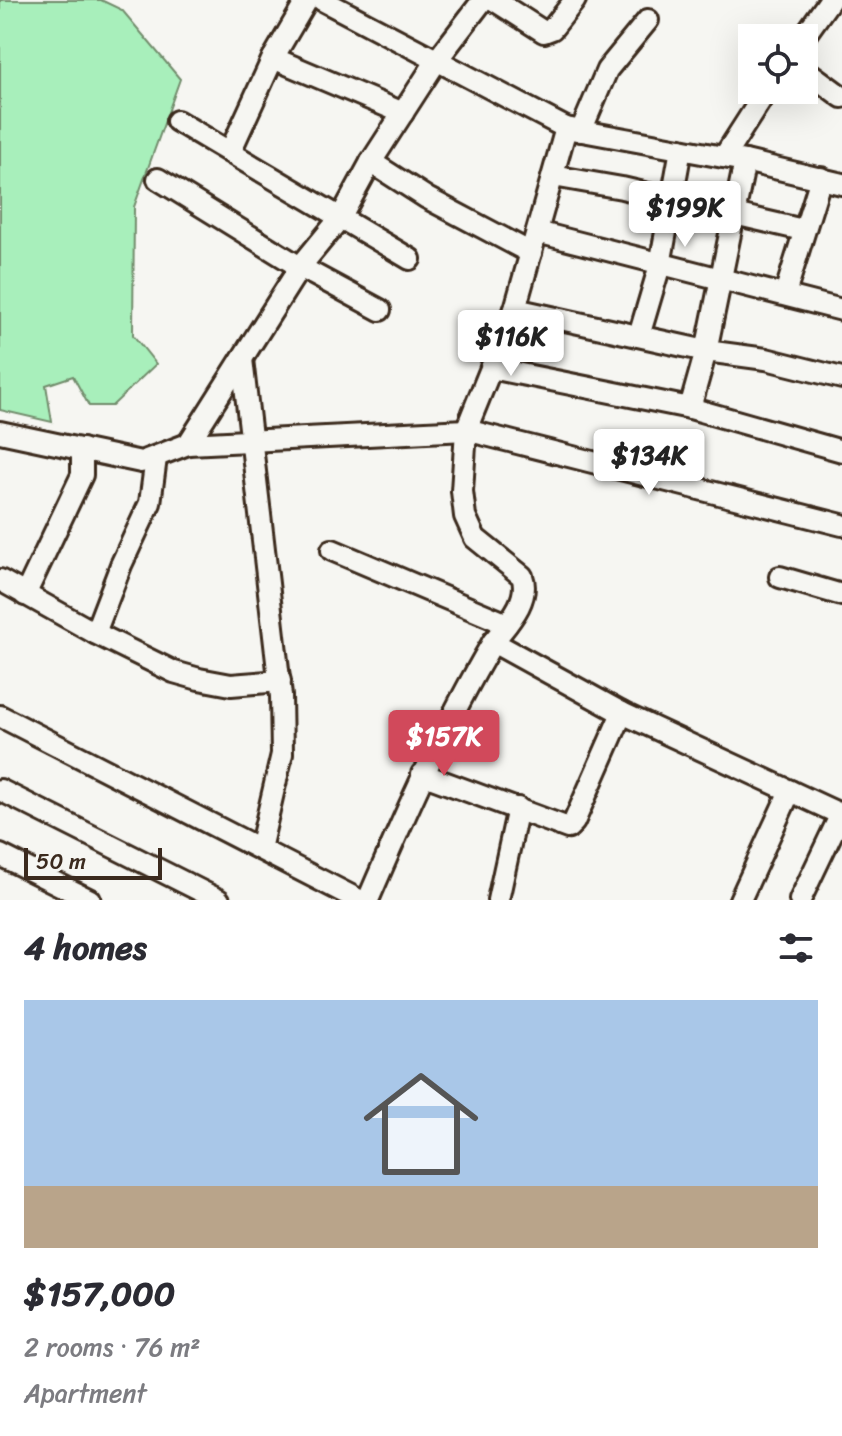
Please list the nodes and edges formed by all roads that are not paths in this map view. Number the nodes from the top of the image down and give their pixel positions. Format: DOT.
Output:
graph roads {
  1 [pos="307,0"];
  2 [pos="322,0"];
  3 [pos="483,0"];
  4 [pos="494,0"];
  5 [pos="575,0"];
  6 [pos="830,0"];
  7 [pos="842,9"];
  8 [pos="648,20"];
  9 [pos="813,24"];
  10 [pos="273,58"];
  11 [pos="437,60"];
  12 [pos="818,79"];
  13 [pos="842,97"];
  14 [pos="758,104"];
  15 [pos="403,113"];
  16 [pos="177,121"];
  17 [pos="574,130"];
  18 [pos="681,149"];
  19 [pos="230,152"];
  20 [pos="724,157"];
  21 [pos="745,161"];
  22 [pos="371,162"];
  23 [pos="553,176"];
  24 [pos="158,179"];
  25 [pos="835,179"];
  26 [pos="672,199"];
  27 [pos="734,214"];
  28 [pos="341,217"];
  29 [pos="803,230"];
  30 [pos="537,232"];
  31 [pos="531,253"];
  32 [pos="410,259"];
  33 [pos="660,265"];
  34 [pos="300,267"];
  35 [pos="721,279"];
  36 [pos="785,294"];
  37 [pos="515,309"];
  38 [pos="380,310"];
  39 [pos="842,310"];
  40 [pos="639,336"];
  41 [pos="706,351"];
  42 [pos="242,359"];
  43 [pos="491,368"];
  44 [pos="842,378"];
  45 [pos="690,408"];
  46 [pos="466,430"];
  47 [pos="0,432"];
  48 [pos="252,442"];
  49 [pos="188,444"];
  50 [pos="82,449"];
  51 [pos="842,451"];
  52 [pos="156,458"];
  53 [pos="842,525"];
  54 [pos="332,550"];
  55 [pos="780,577"];
  56 [pos="0,580"];
  57 [pos="25,595"];
  58 [pos="842,595"];
  59 [pos="507,624"];
  60 [pos="95,633"];
  61 [pos="493,642"];
  62 [pos="280,681"];
  63 [pos="622,713"];
  64 [pos="0,716"];
  65 [pos="422,774"];
  66 [pos="0,790"];
  67 [pos="790,791"];
  68 [pos="518,808"];
  69 [pos="842,814"];
  70 [pos="260,849"];
  71 [pos="0,855"];
  72 [pos="328,893"];
  73 [pos="90,900"];
  74 [pos="219,900"];
  75 [pos="359,900"];
  76 [pos="368,900"];
  77 [pos="498,900"];
  78 [pos="740,900"];
  79 [pos="800,900"];
  1 -- 10 [label="street"];
  2 -- 11 [label="street"];
  3 -- 11 [label="street"];
  4 -- 5 [label="street"];
  6 -- 7 [label="street"];
  6 -- 9 [label="street"];
  8 -- 17 [label="street"];
  10 -- 15 [label="street"];
  10 -- 19 [label="street"];
  11 -- 15 [label="street"];
  11 -- 17 [label="street"];
  12 -- 13 [label="street"];
  14 -- 20 [label="street"];
  15 -- 22 [label="street"];
  16 -- 19 [label="street"];
  17 -- 18 [label="street"];
  17 -- 23 [label="street"];
  18 -- 20 [label="street"];
  18 -- 26 [label="street"];
  19 -- 28 [label="street"];
  20 -- 21 [label="street"];
  21 -- 25 [label="street"];
  21 -- 27 [label="street"];
  22 -- 28 [label="street"];
  22 -- 31 [label="street"];
  23 -- 26 [label="street"];
  23 -- 30 [label="street"];
  24 -- 34 [label="street"];
  25 -- 29 [label="street"];
  26 -- 27 [label="street"];
  26 -- 33 [label="street"];
  27 -- 29 [label="street"];
  27 -- 35 [label="street"];
  28 -- 32 [label="street"];
  28 -- 34 [label="street"];
  29 -- 36 [label="street"];
  30 -- 31 [label="street"];
  30 -- 33 [label="street"];
  31 -- 37 [label="street"];
  33 -- 35 [label="street"];
  33 -- 40 [label="street"];
  34 -- 38 [label="street"];
  34 -- 42 [label="street"];
  35 -- 36 [label="street"];
  35 -- 41 [label="street"];
  36 -- 39 [label="street"];
  37 -- 40 [label="street"];
  37 -- 43 [label="street"];
  40 -- 41 [label="street"];
  41 -- 44 [label="street"];
  41 -- 45 [label="street"];
  42 -- 48 [label="street"];
  42 -- 49 [label="street"];
  43 -- 45 [label="street"];
  43 -- 46 [label="street"];
  45 -- 51 [label="street"];
  46 -- 48 [label="street"];
  46 -- 53 [label="street"];
  46 -- 59 [label="street"];
  47 -- 50 [label="street"];
  48 -- 49 [label="street"];
  48 -- 62 [label="street"];
  49 -- 52 [label="street"];
  50 -- 52 [label="street"];
  50 -- 57 [label="street"];
  52 -- 60 [label="street"];
  54 -- 59 [label="street"];
  55 -- 58 [label="street"];
  56 -- 57 [label="street"];
  57 -- 60 [label="street"];
  59 -- 61 [label="street"];
  60 -- 62 [label="street"];
  61 -- 63 [label="street"];
  61 -- 65 [label="street"];
  62 -- 70 [label="street"];
  63 -- 67 [label="street"];
  63 -- 68 [label="street"];
  64 -- 70 [label="street"];
  65 -- 68 [label="street"];
  65 -- 76 [label="street"];
  66 -- 74 [label="street"];
  67 -- 69 [label="street"];
  67 -- 78 [label="street"];
  68 -- 77 [label="street"];
  69 -- 79 [label="street"];
  70 -- 72 [label="street"];
  71 -- 73 [label="street"];
  72 -- 75 [label="street"];
}
